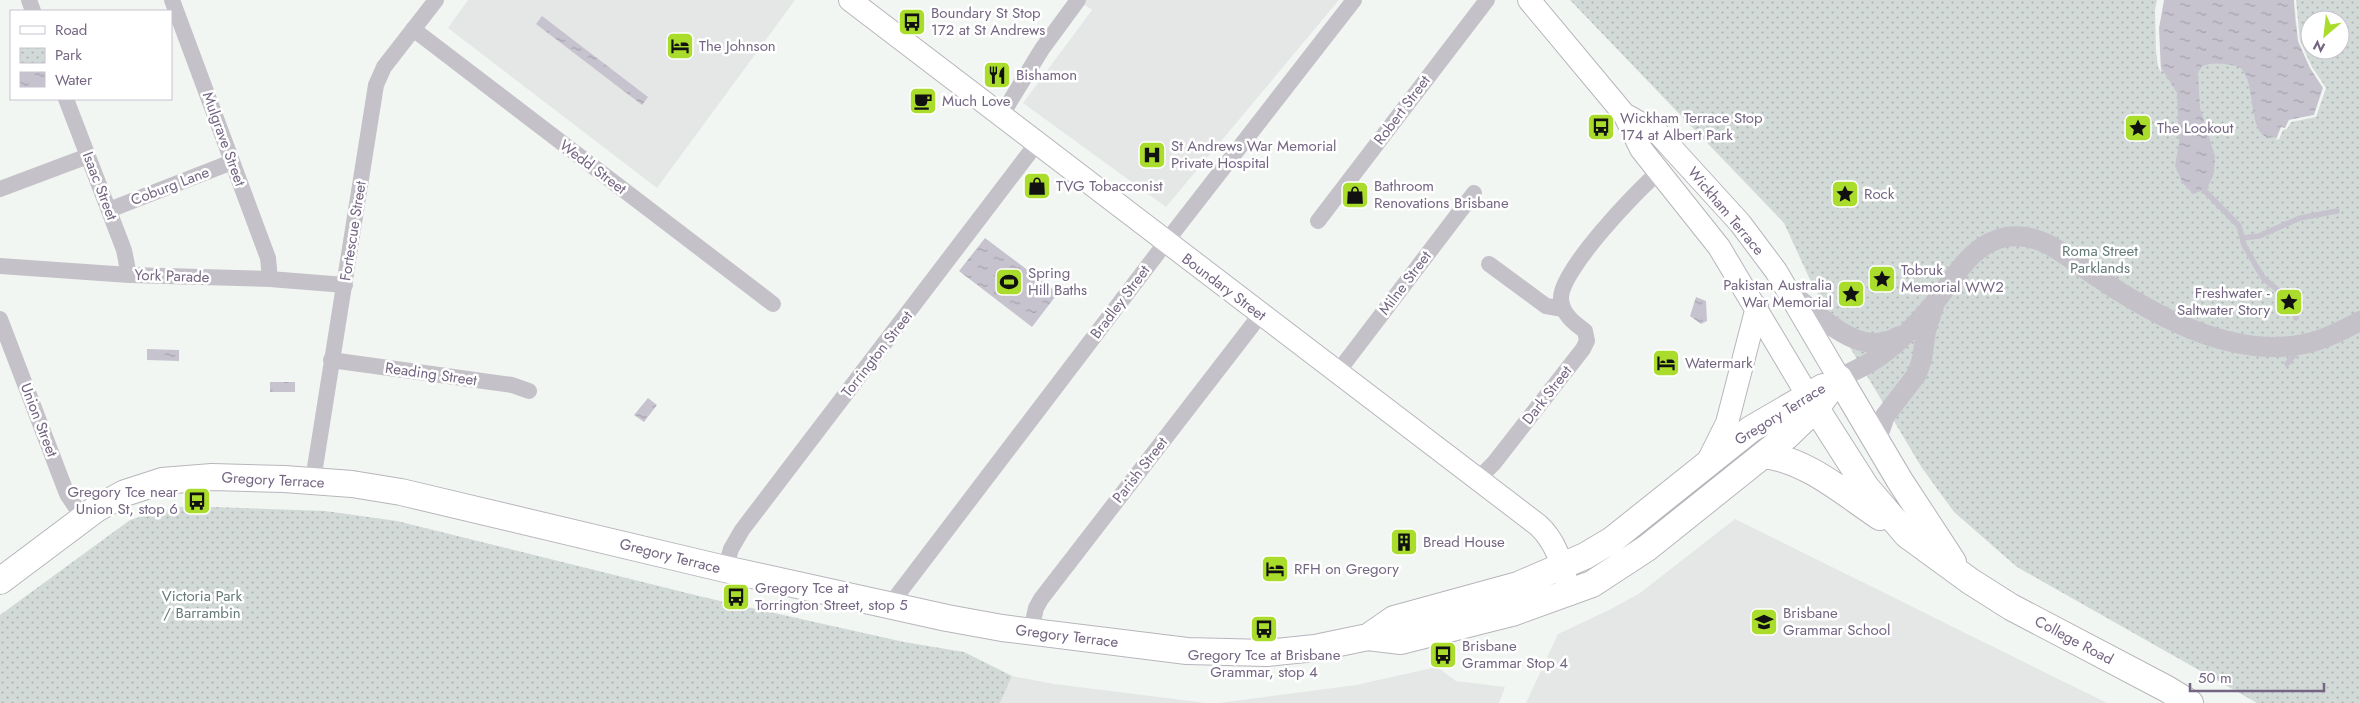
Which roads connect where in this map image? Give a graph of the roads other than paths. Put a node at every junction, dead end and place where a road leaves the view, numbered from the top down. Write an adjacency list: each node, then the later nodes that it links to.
1 (172, 0): 14 (street, Mulgrave Street)
2 (850, 0): 11 (main road, Boundary Street)
3 (1078, 0): 11 (street)
4 (1354, 0): 20 (street, Bradley Street)
5 (1487, 0): 19 (street, Robert Street)
6 (1529, 0): 10 (main road, Wickham Terrace)
7 (428, 3): 8 (street, Fortescue Street)
8 (413, 29): 25 (street, Fortescue Street); 28 (street, Wedd Street)
9 (66, 100): 13 (street, Isaac Street)
10 (1624, 114): 15 (main road, Wickham Terrace); 26 (main road, Wickham Terrace)
11 (1001, 116): 12 (main road, Boundary Street)
12 (1037, 143): 20 (main road, Boundary Street); 48 (street, Torrington Street)
13 (88, 156): 16 (street); 18 (street, Isaac Street)
14 (232, 162): 18 (street, Coburg Lane); 24 (street, Mulgrave Street)
15 (1659, 172): 29 (main road, Wickham Terrace); 30 (street)
16 (0, 189)
17 (1474, 193): 36 (street, Milne Street)
18 (109, 210): 23 (street, Isaac Street)
19 (1318, 221)
20 (1166, 242): 31 (main road, Boundary Street); 52 (street, Bradley Street)
21 (1489, 264): 30 (street)
22 (0, 266): 23 (street, York Parade)
23 (129, 275): 24 (street, York Parade)
24 (270, 279): 25 (street, York Parade)
25 (344, 285): 35 (street, Fortescue Street)
26 (1788, 291): 34 (street); 37 (main road, Wickham Terrace)
27 (1935, 302): 33 (street); 34 (street); 40 (street)
28 (773, 304)
29 (1757, 307): 39 (main road, Wickham Terrace); 42 (main road)
30 (1563, 309): 44 (street, Dark Street)
31 (1261, 314): 36 (main road, Boundary Street); 53 (street, Parish Street)
32 (0, 319): 45 (street, Union Street)
33 (2360, 321)
34 (1907, 331): 37 (street)
35 (331, 360): 38 (street, Reading Street); 43 (street, Fortescue Street)
36 (1337, 373): 44 (main road, Boundary Street)
37 (1839, 378): 39 (main road, Gregory Terrace); 40 (main road, College Road)
38 (529, 390)
39 (1812, 402): 41 (main road, Gregory Terrace); 42 (main road, Gregory Terrace); 46 (main road, College Road)
40 (1876, 442): 49 (main road, College Road)
41 (1764, 454): 46 (main road); 51 (main road, Gregory Terrace)
42 (1705, 466): 47 (main road, Gregory Terrace)
43 (313, 480): 45 (main road, Gregory Terrace); 48 (main road, Gregory Terrace)
44 (1477, 480): 47 (main road, Boundary Street)
45 (83, 518): 50 (main road, Gregory Terrace)
46 (1907, 535): 49 (main road, College Road)
47 (1562, 567): 51 (main road, Boundary Street); 54 (main road, Gregory Terrace)
48 (725, 569): 52 (main road, Gregory Terrace)
49 (1961, 573): 55 (main road, College Road)
50 (0, 581)
51 (1570, 594): 54 (main road, Gregory Terrace)
52 (889, 606): 53 (main road, Gregory Terrace)
53 (1031, 631): 54 (main road, Gregory Terrace)
54 (1368, 637)
55 (2190, 703)

